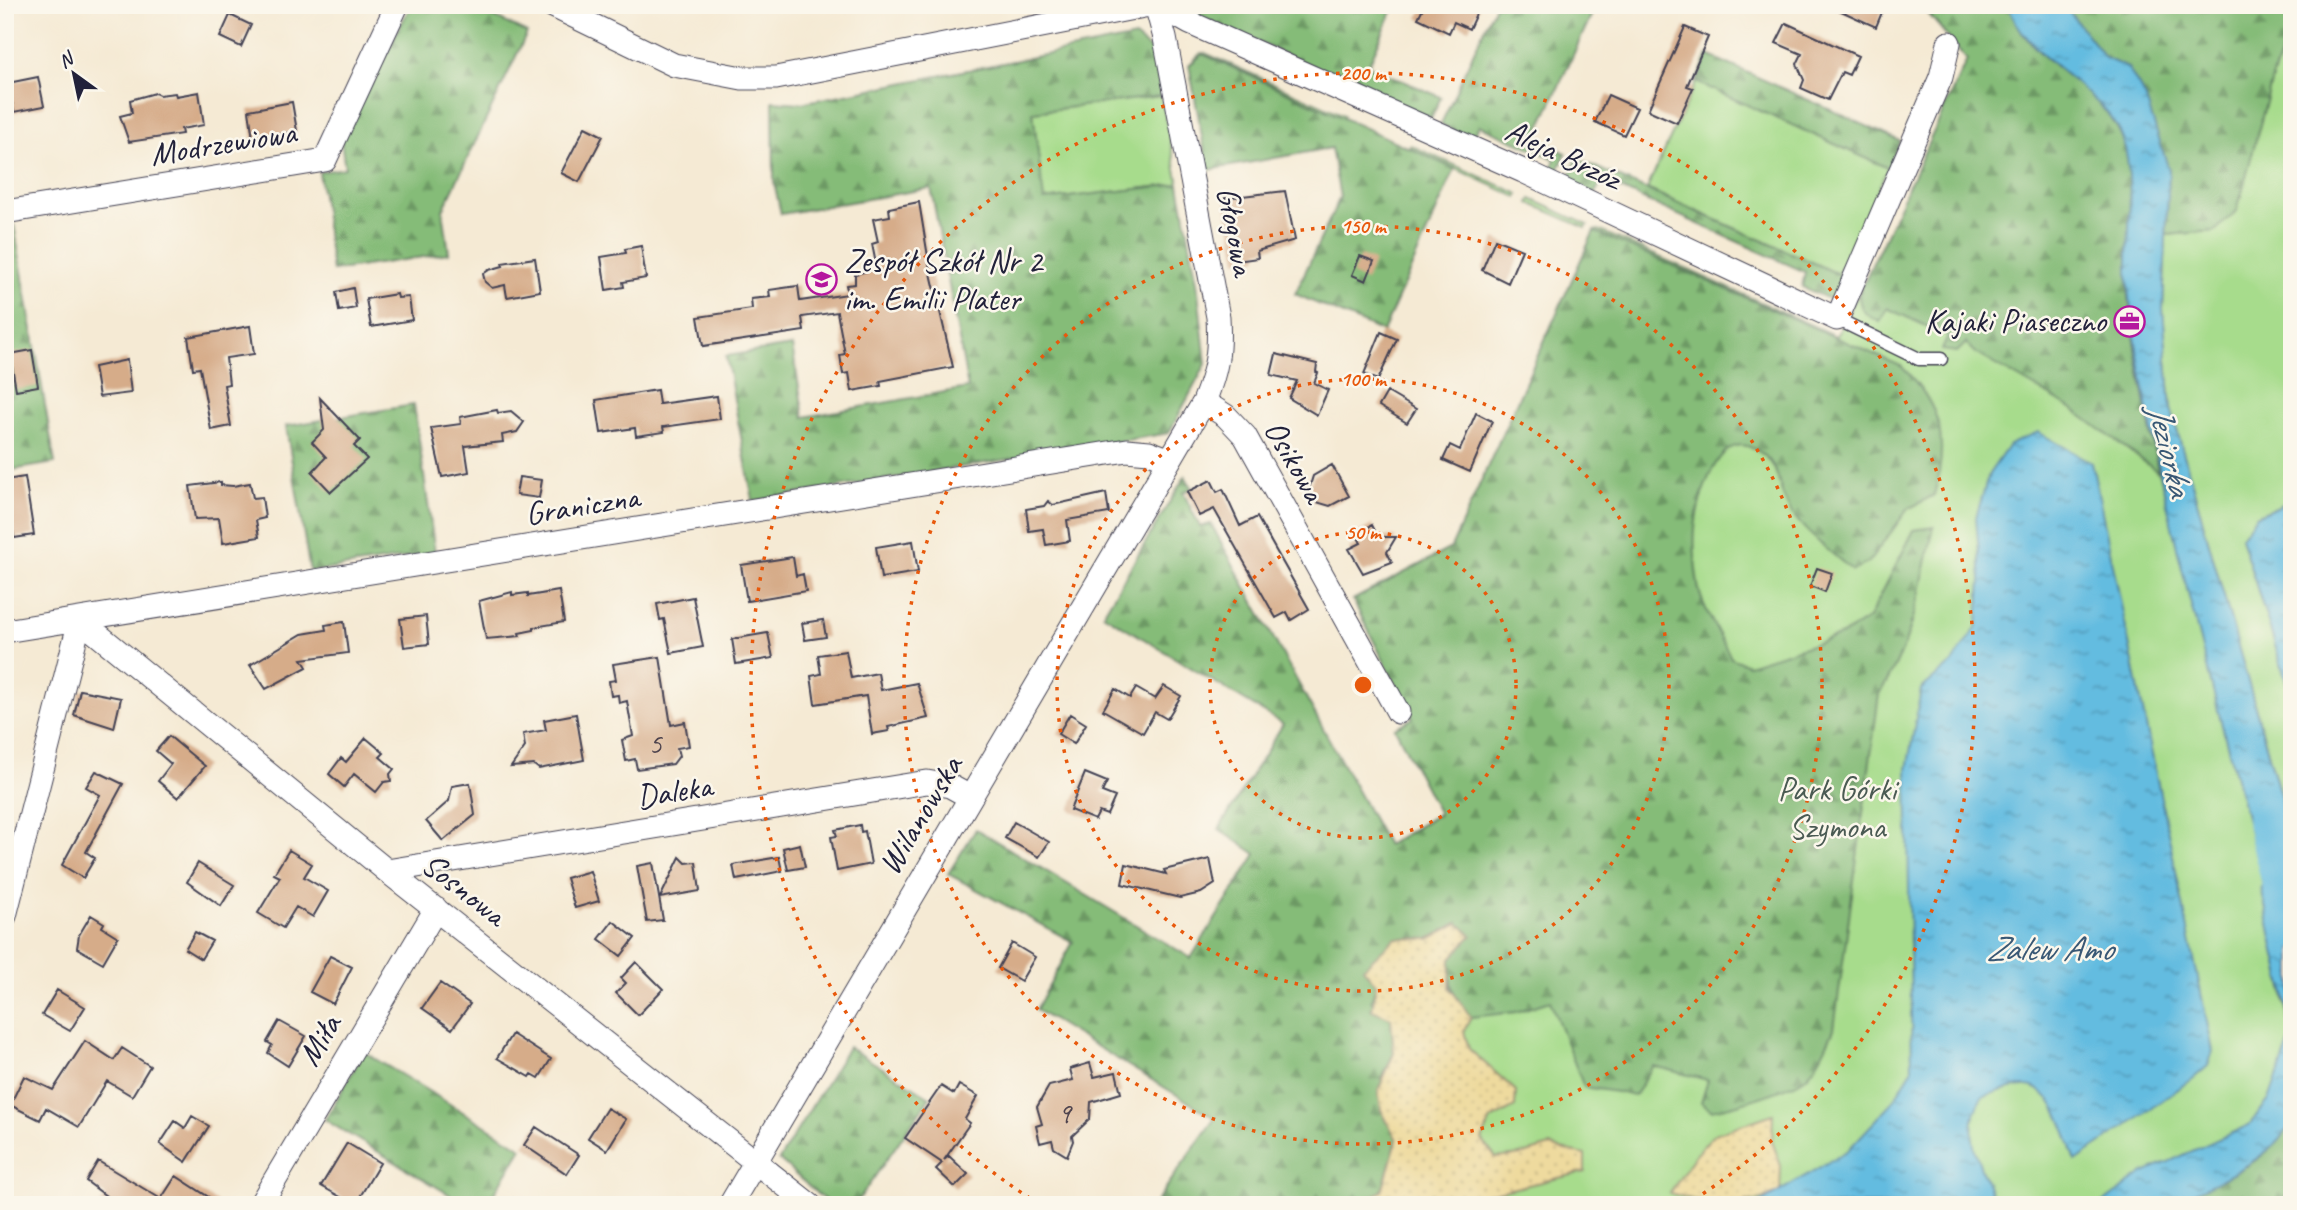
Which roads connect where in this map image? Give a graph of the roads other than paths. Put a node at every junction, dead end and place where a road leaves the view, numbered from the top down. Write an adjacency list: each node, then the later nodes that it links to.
1 (397, 5): 6 (street, Modrzewiowa)
2 (551, 5): 3 (street)
3 (1149, 5)
4 (1157, 5): 7 (street, Aleja Brzóz); 9 (street, Głogowa)
5 (1949, 43): 7 (street)
6 (5, 212)
7 (1837, 319): 8 (lane, Aleja Brzóz)
8 (1941, 359)
9 (1204, 402): 10 (street, Głogowa); 13 (street, Osikowa)
10 (1168, 460): 11 (street, Graniczna); 14 (street, Wilanowska)
11 (80, 620): 12 (street, Graniczna); 15 (street, Sosnowa); 17 (street)
12 (5, 631)
13 (1398, 712)
14 (970, 797): 15 (street, Daleka); 18 (street, Wilanowska)
15 (387, 871): 16 (street, Sosnowa)
16 (436, 909): 18 (street, Sosnowa); 19 (street, Miła)
17 (5, 916)
18 (755, 1162): 20 (street, Wilanowska); 21 (street, Sosnowa)
19 (260, 1205)
20 (730, 1205)
21 (810, 1205)

